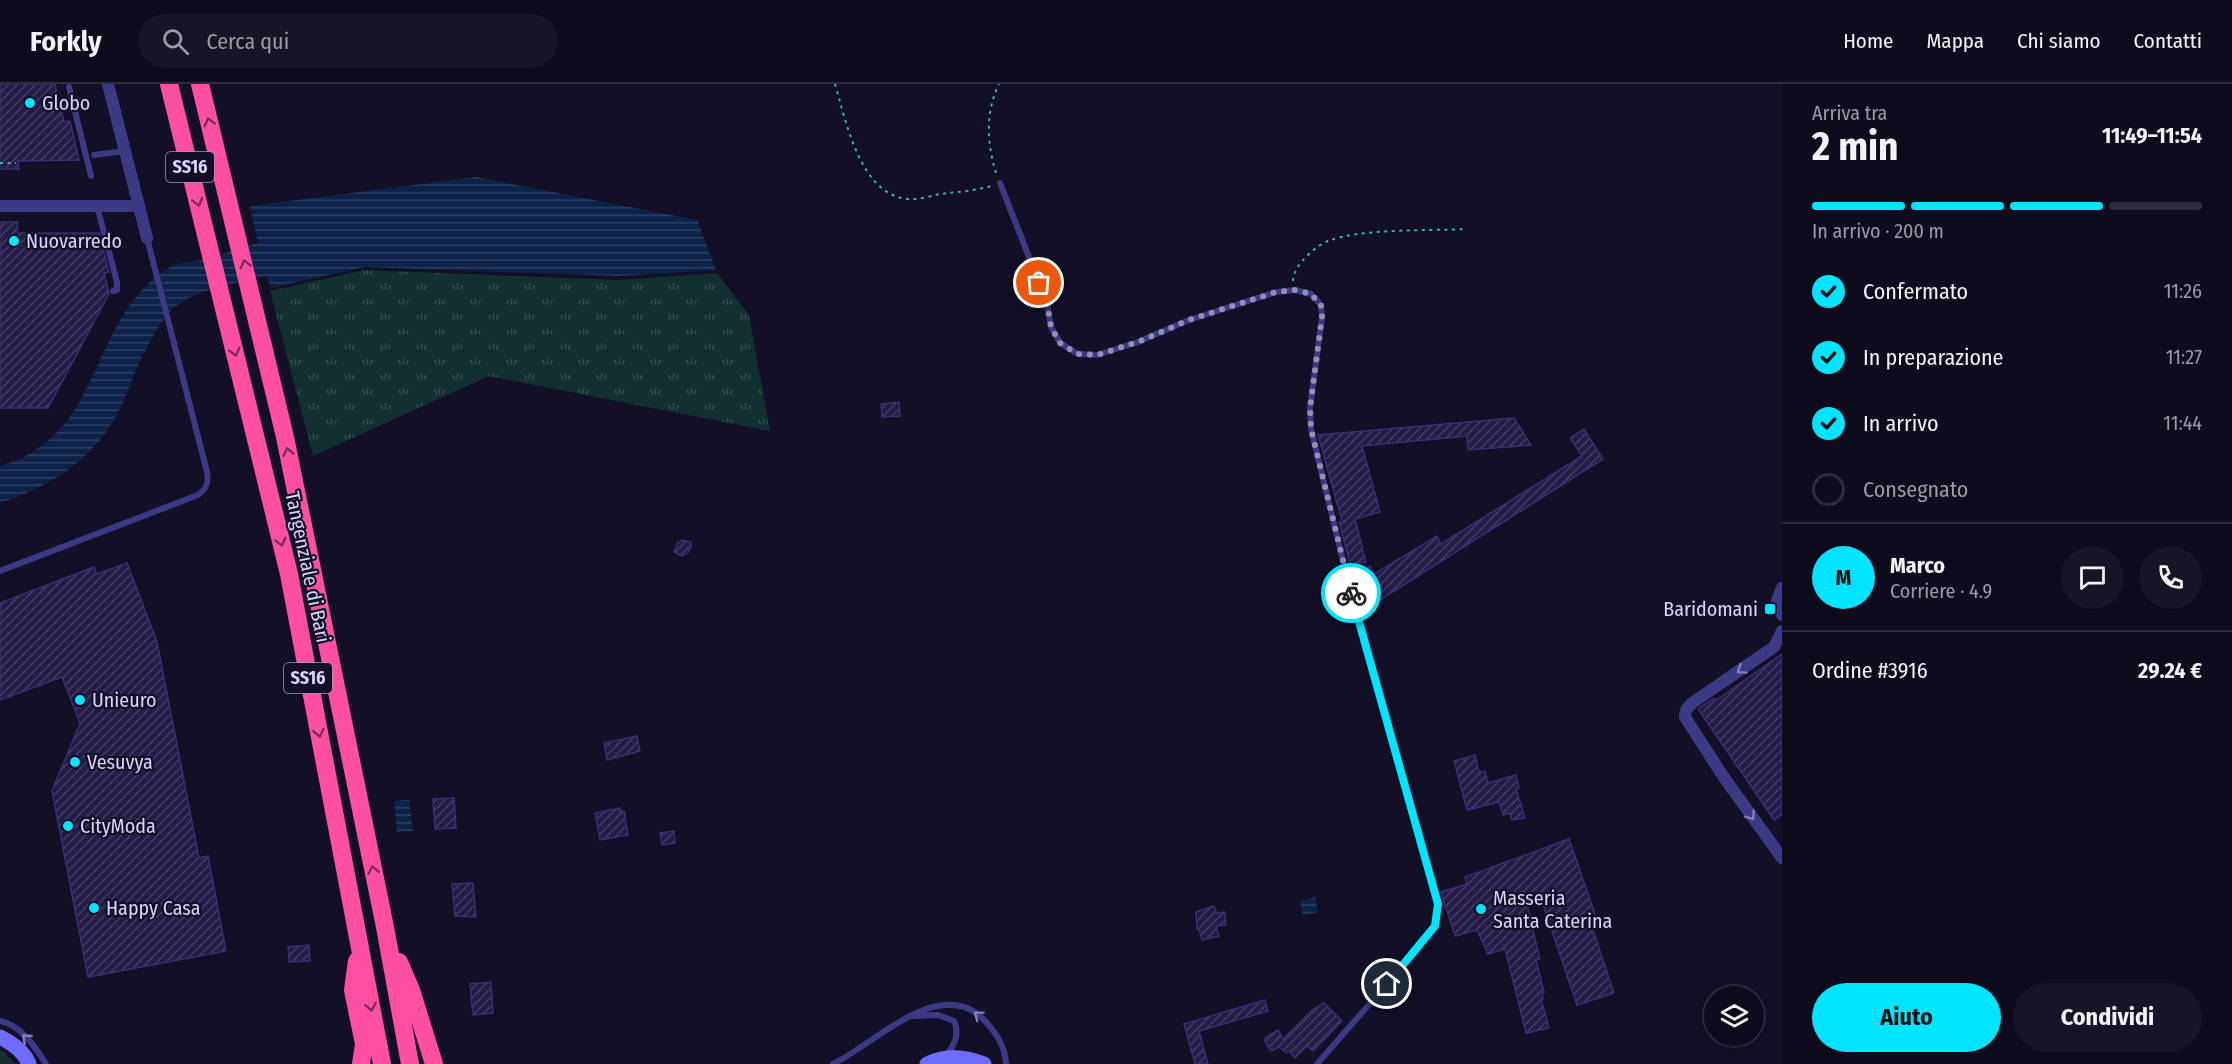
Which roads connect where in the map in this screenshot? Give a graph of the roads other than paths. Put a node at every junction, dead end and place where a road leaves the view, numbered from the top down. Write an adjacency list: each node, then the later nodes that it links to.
1 (108, 84): 5 (street)
2 (169, 84): 20 (highway, Tangenziale di Bari / SS16, one-way to 20)
3 (200, 84): 19 (highway, Tangenziale di Bari / SS16, one-way to 3)
4 (69, 87): 7 (lane)
5 (125, 151): 6 (lane); 11 (street)
6 (94, 155)
7 (91, 176)
8 (1000, 183): 35 (lane)
9 (0, 206): 10 (street)
10 (97, 206): 11 (street); 13 (lane)
11 (139, 206): 12 (street)
12 (147, 238): 14 (lane)
13 (113, 291)
14 (0, 571)
15 (1782, 588): 16 (street)
16 (1782, 615)
17 (1782, 631): 18 (street, one-way to 18)
18 (1782, 858)
19 (385, 927): 29 (highway, Tangenziale di Bari / SS16); 30 (highway)
20 (359, 945): 27 (highway); 28 (highway, Tangenziale di Bari / SS16, one-way to 28)
21 (910, 1017): 24 (lane); 31 (lane); 34 (lane, one-way to 21)
22 (0, 1021): 26 (lane, one-way to 22)
23 (0, 1037): 25 (street)
24 (942, 1059): 32 (street); 33 (street)
25 (29, 1064)
26 (46, 1064)
27 (361, 1064)
28 (382, 1064)
29 (410, 1064)
30 (434, 1064)
31 (833, 1064)
32 (927, 1064)
33 (984, 1064)
34 (1006, 1064)
35 (1317, 1064)

